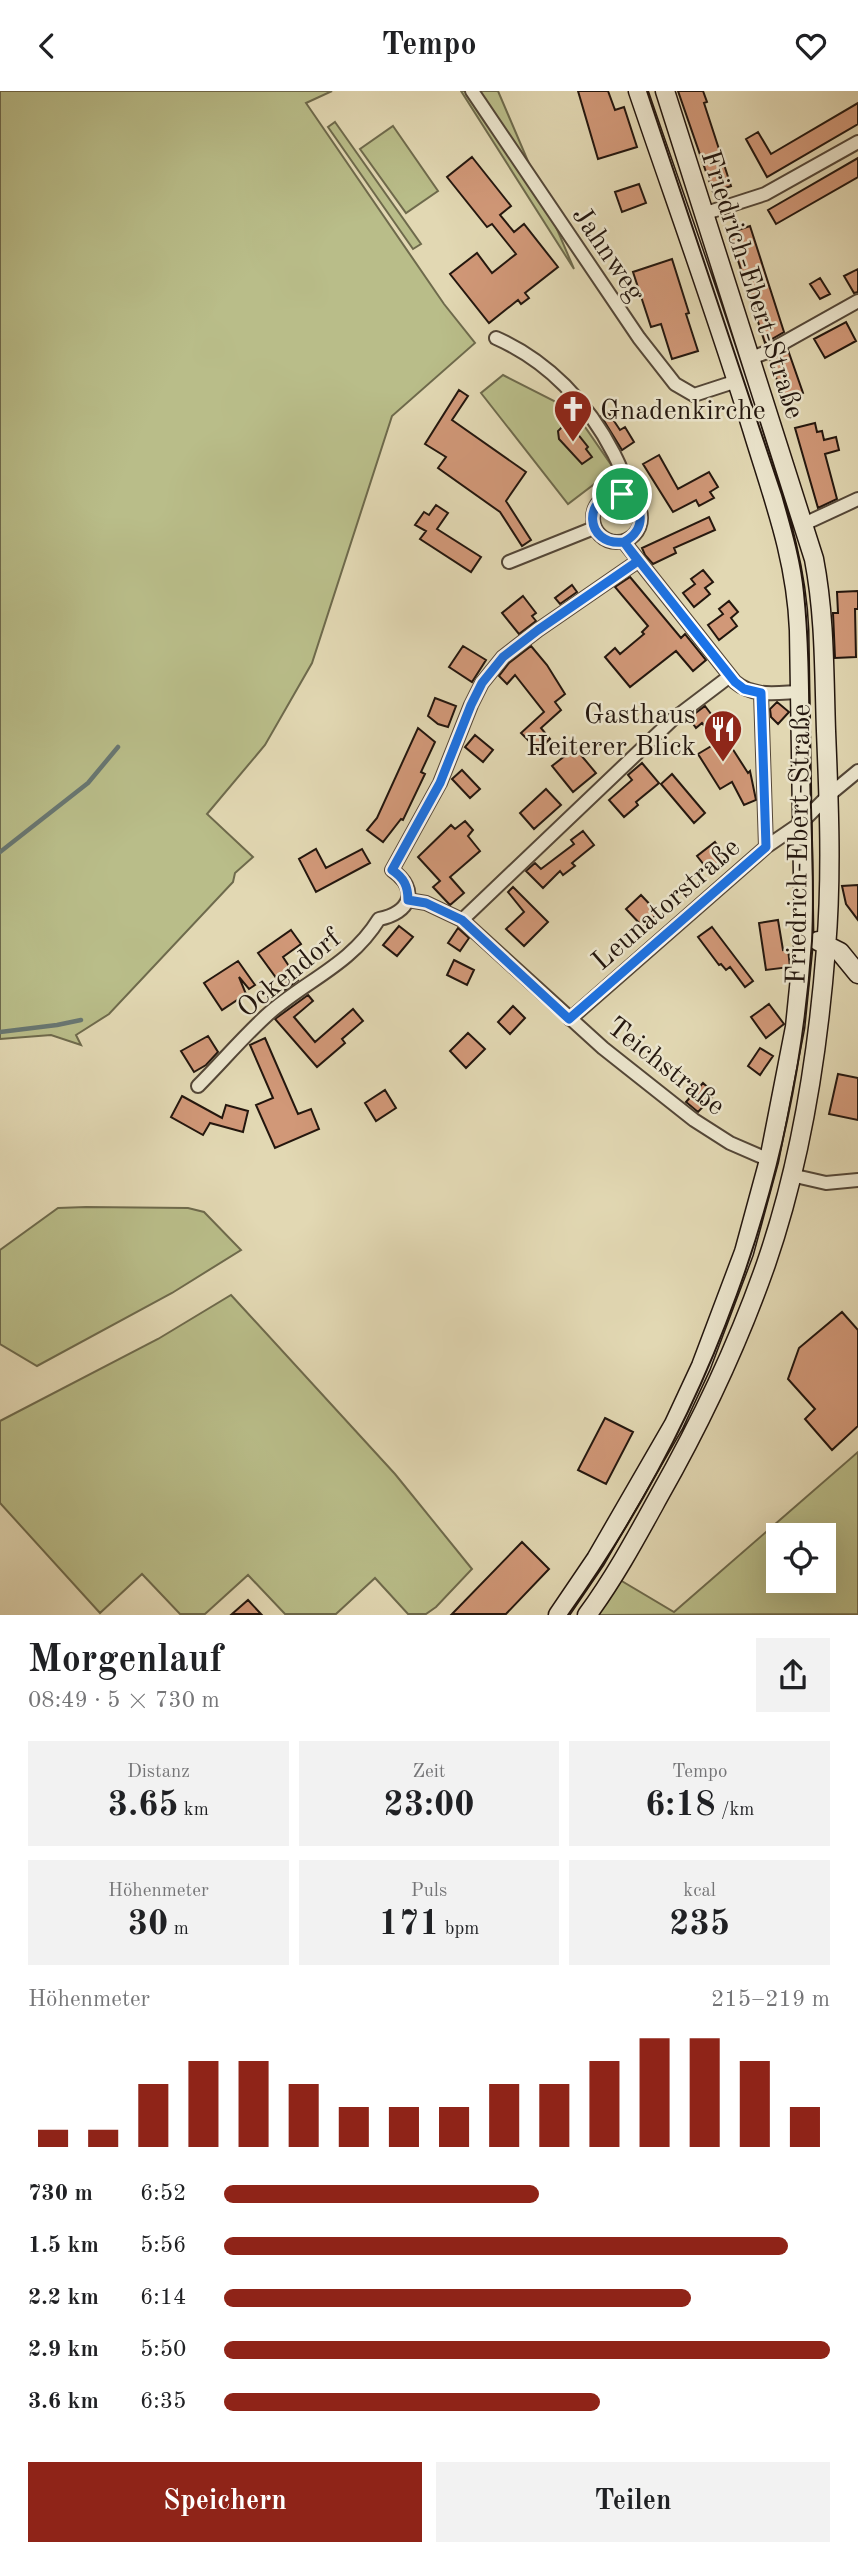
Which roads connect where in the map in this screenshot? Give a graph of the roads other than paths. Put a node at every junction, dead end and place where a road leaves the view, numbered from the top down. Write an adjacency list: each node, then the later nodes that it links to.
1 (471, 91): 9 (street, Jahnweg)
2 (638, 91): 9 (main road, Friedrich-Ebert-Straße)
3 (665, 91): 5 (main road, Friedrich-Ebert-Straße)
4 (858, 142): 5 (street)
5 (703, 214): 8 (main road, Friedrich-Ebert-Straße)
6 (858, 300): 8 (street)
7 (496, 338): 10 (street)
8 (751, 358): 12 (main road, Friedrich-Ebert-Straße)
9 (737, 381): 18 (main road, Friedrich-Ebert-Straße)
10 (622, 494): 13 (street); 14 (street)
11 (858, 499): 12 (street)
12 (804, 524): 21 (main road, Friedrich-Ebert-Straße)
13 (594, 528): 14 (street); 16 (street)
14 (624, 542): 15 (street)
15 (638, 561): 17 (street); 24 (street)
16 (509, 562)
17 (730, 676): 19 (street); 25 (street)
18 (798, 692): 19 (street); 22 (main road, Friedrich-Ebert-Straße)
19 (761, 693): 23 (street, Friedrich-Ebert-Straße)
20 (858, 771): 21 (street, Leunatorstraße)
21 (829, 795): 22 (street, Leunatorstraße); 27 (main road, Friedrich-Ebert-Straße)
22 (801, 823): 23 (street, Leunatorstraße); 26 (main road, Friedrich-Ebert-Straße)
23 (766, 847): 29 (street, Leunatorstraße)
24 (408, 900): 25 (street, Teichstraße); 30 (street, Ockendorf)
25 (462, 920): 29 (street, Teichstraße)
26 (804, 938): 27 (main road); 31 (main road, Friedrich-Ebert-Straße)
27 (827, 945): 28 (main road); 32 (main road, Friedrich-Ebert-Straße)
28 (858, 974)
29 (569, 1019): 31 (street, Teichstraße)
30 (198, 1086)
31 (769, 1160): 34 (main road, Friedrich-Ebert-Straße)
32 (791, 1175): 33 (street); 35 (main road, Friedrich-Ebert-Straße)
33 (858, 1180)
34 (558, 1615)
35 (587, 1615)

